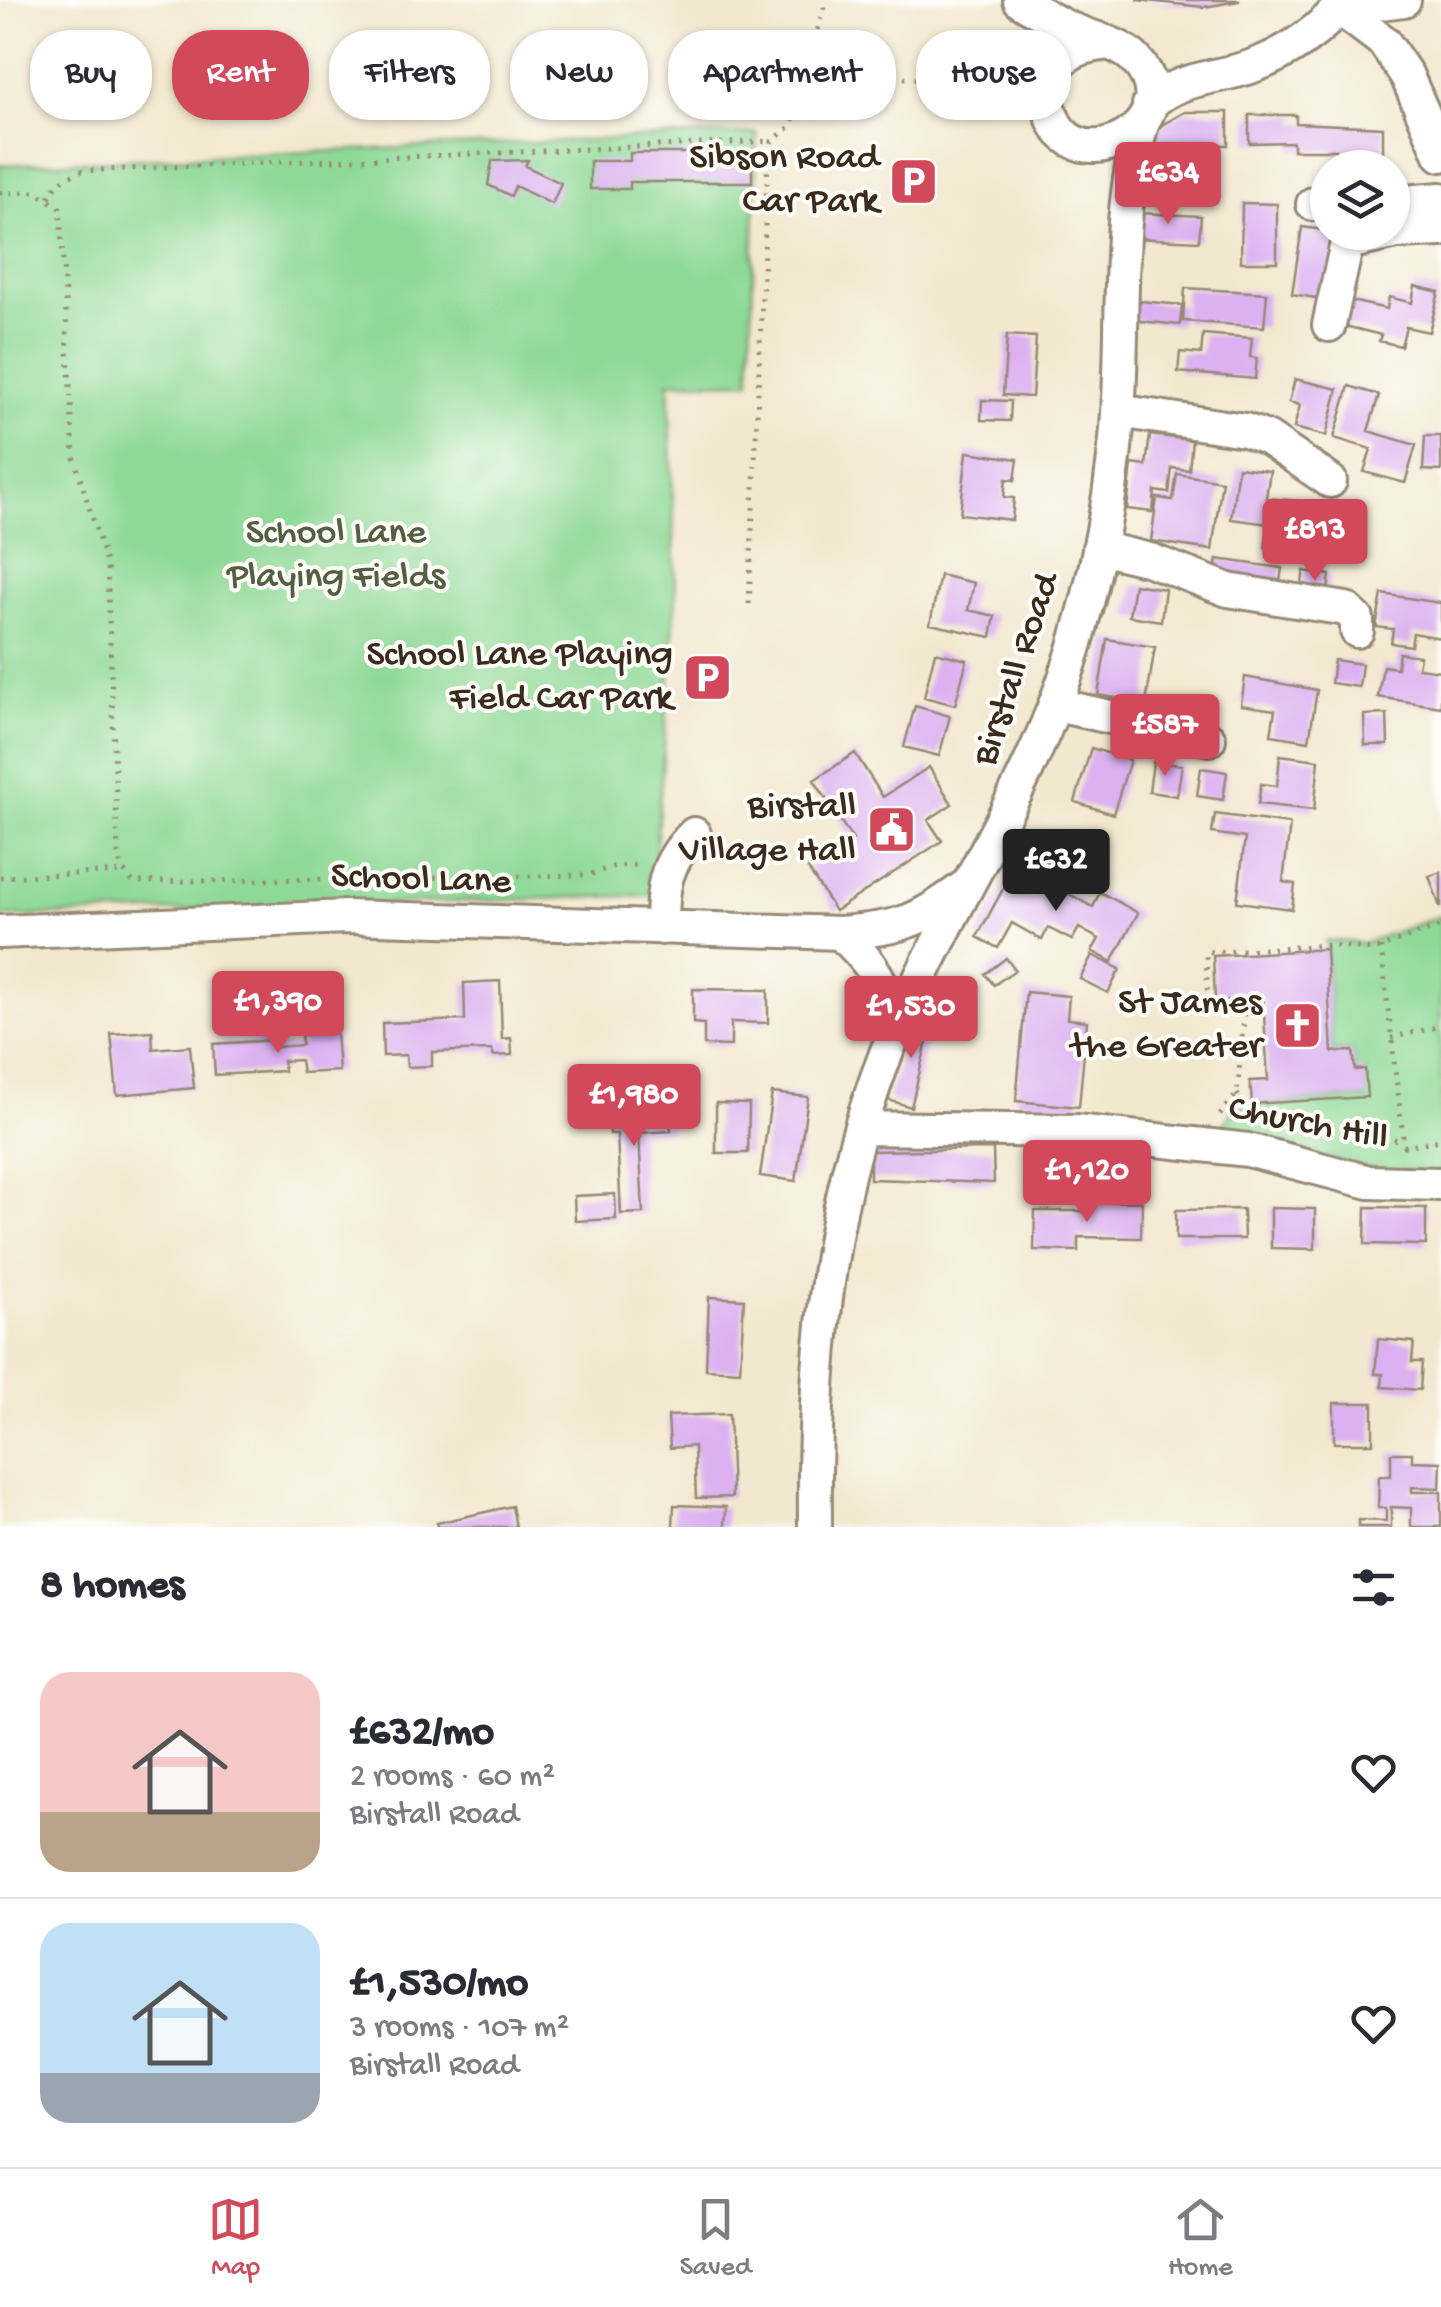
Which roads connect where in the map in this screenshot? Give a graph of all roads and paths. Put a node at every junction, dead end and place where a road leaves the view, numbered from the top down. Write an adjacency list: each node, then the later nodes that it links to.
1 (826, 0): 5 (path)
2 (1018, 0): 6 (street); 7 (street)
3 (1404, 0): 4 (street)
4 (1342, 4): 10 (street); 16 (street)
5 (819, 30)
6 (1032, 30)
7 (1103, 44): 8 (street); 9 (street)
8 (1071, 51)
9 (1136, 59): 10 (street); 11 (street)
10 (1212, 74): 11 (street)
11 (1146, 113): 15 (street); 21 (street, Birstall Road)
12 (793, 120): 14 (path)
13 (1053, 120): 15 (street)
14 (772, 142): 18 (path); 27 (path)
15 (1085, 145): 21 (street, Birstall Road)
16 (1441, 155)
17 (0, 193): 18 (path)
18 (49, 197): 32 (path)
19 (1441, 198): 20 (street)
20 (1410, 201)
21 (1125, 221): 24 (street, Birstall Road)
22 (1441, 230): 23 (street)
23 (1329, 325)
24 (1118, 411): 25 (street); 26 (street, Birstall Road)
25 (1330, 481)
26 (1099, 548): 28 (street); 29 (street, Birstall Road)
27 (749, 604)
28 (1356, 632)
29 (1056, 705): 30 (street); 35 (street, Birstall Road)
30 (1210, 739)
31 (694, 834): 32 (street)
32 (668, 866): 37 (street)
33 (123, 872): 34 (path)
34 (0, 878)
35 (973, 880): 39 (street, School Lane); 41 (street, Birstall Road)
36 (1441, 926): 40 (path)
37 (662, 928): 38 (street, School Lane); 39 (street, School Lane)
38 (0, 932)
39 (840, 933): 41 (street)
40 (1381, 947): 43 (path); 44 (path)
41 (897, 1026): 45 (street, Birstall Road)
42 (1441, 1026): 43 (path)
43 (1392, 1038): 46 (path)
44 (1237, 1094): 46 (path); 48 (path)
45 (861, 1128): 48 (street, Church Hill); 50 (street, Birstall Road)
46 (1404, 1140): 47 (path)
47 (1441, 1140)
48 (1197, 1144): 49 (street, Church Hill)
49 (1441, 1184)
50 (814, 1527)

